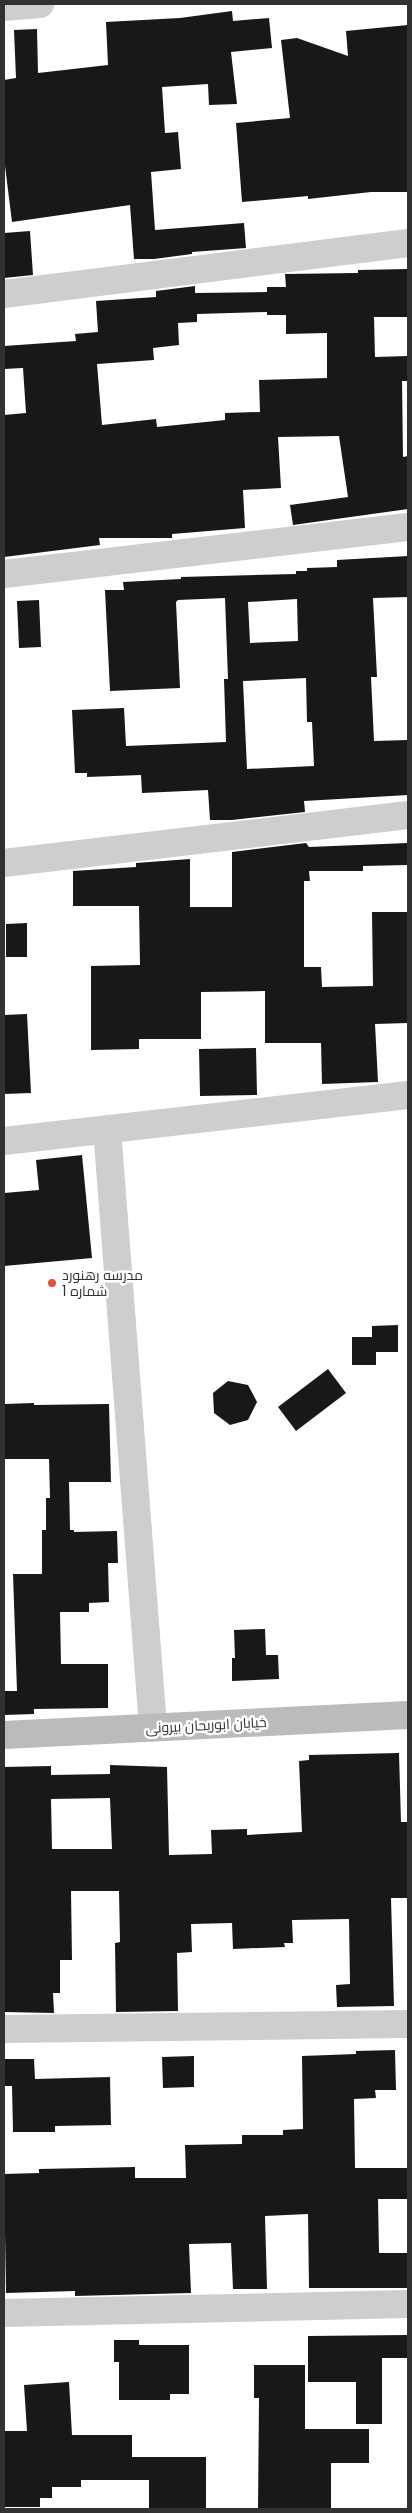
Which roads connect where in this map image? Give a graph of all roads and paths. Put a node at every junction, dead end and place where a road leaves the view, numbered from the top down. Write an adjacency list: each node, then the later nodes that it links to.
1 (40, 4): 2 (street)
2 (4, 7)
3 (408, 243): 4 (street)
4 (4, 294)
5 (408, 527): 6 (street)
6 (4, 574)
7 (408, 815): 8 (street)
8 (4, 863)
9 (408, 1095): 10 (street)
10 (107, 1129): 11 (street); 13 (street)
11 (4, 1141)
12 (408, 1715): 13 (street, خیابان ابوریحان بیرونی)
13 (153, 1727): 14 (street, خیابان ابوریحان بیرونی)
14 (4, 1735)
15 (408, 2024): 16 (street)
16 (4, 2029)
17 (408, 2304): 18 (street)
18 (4, 2313)

